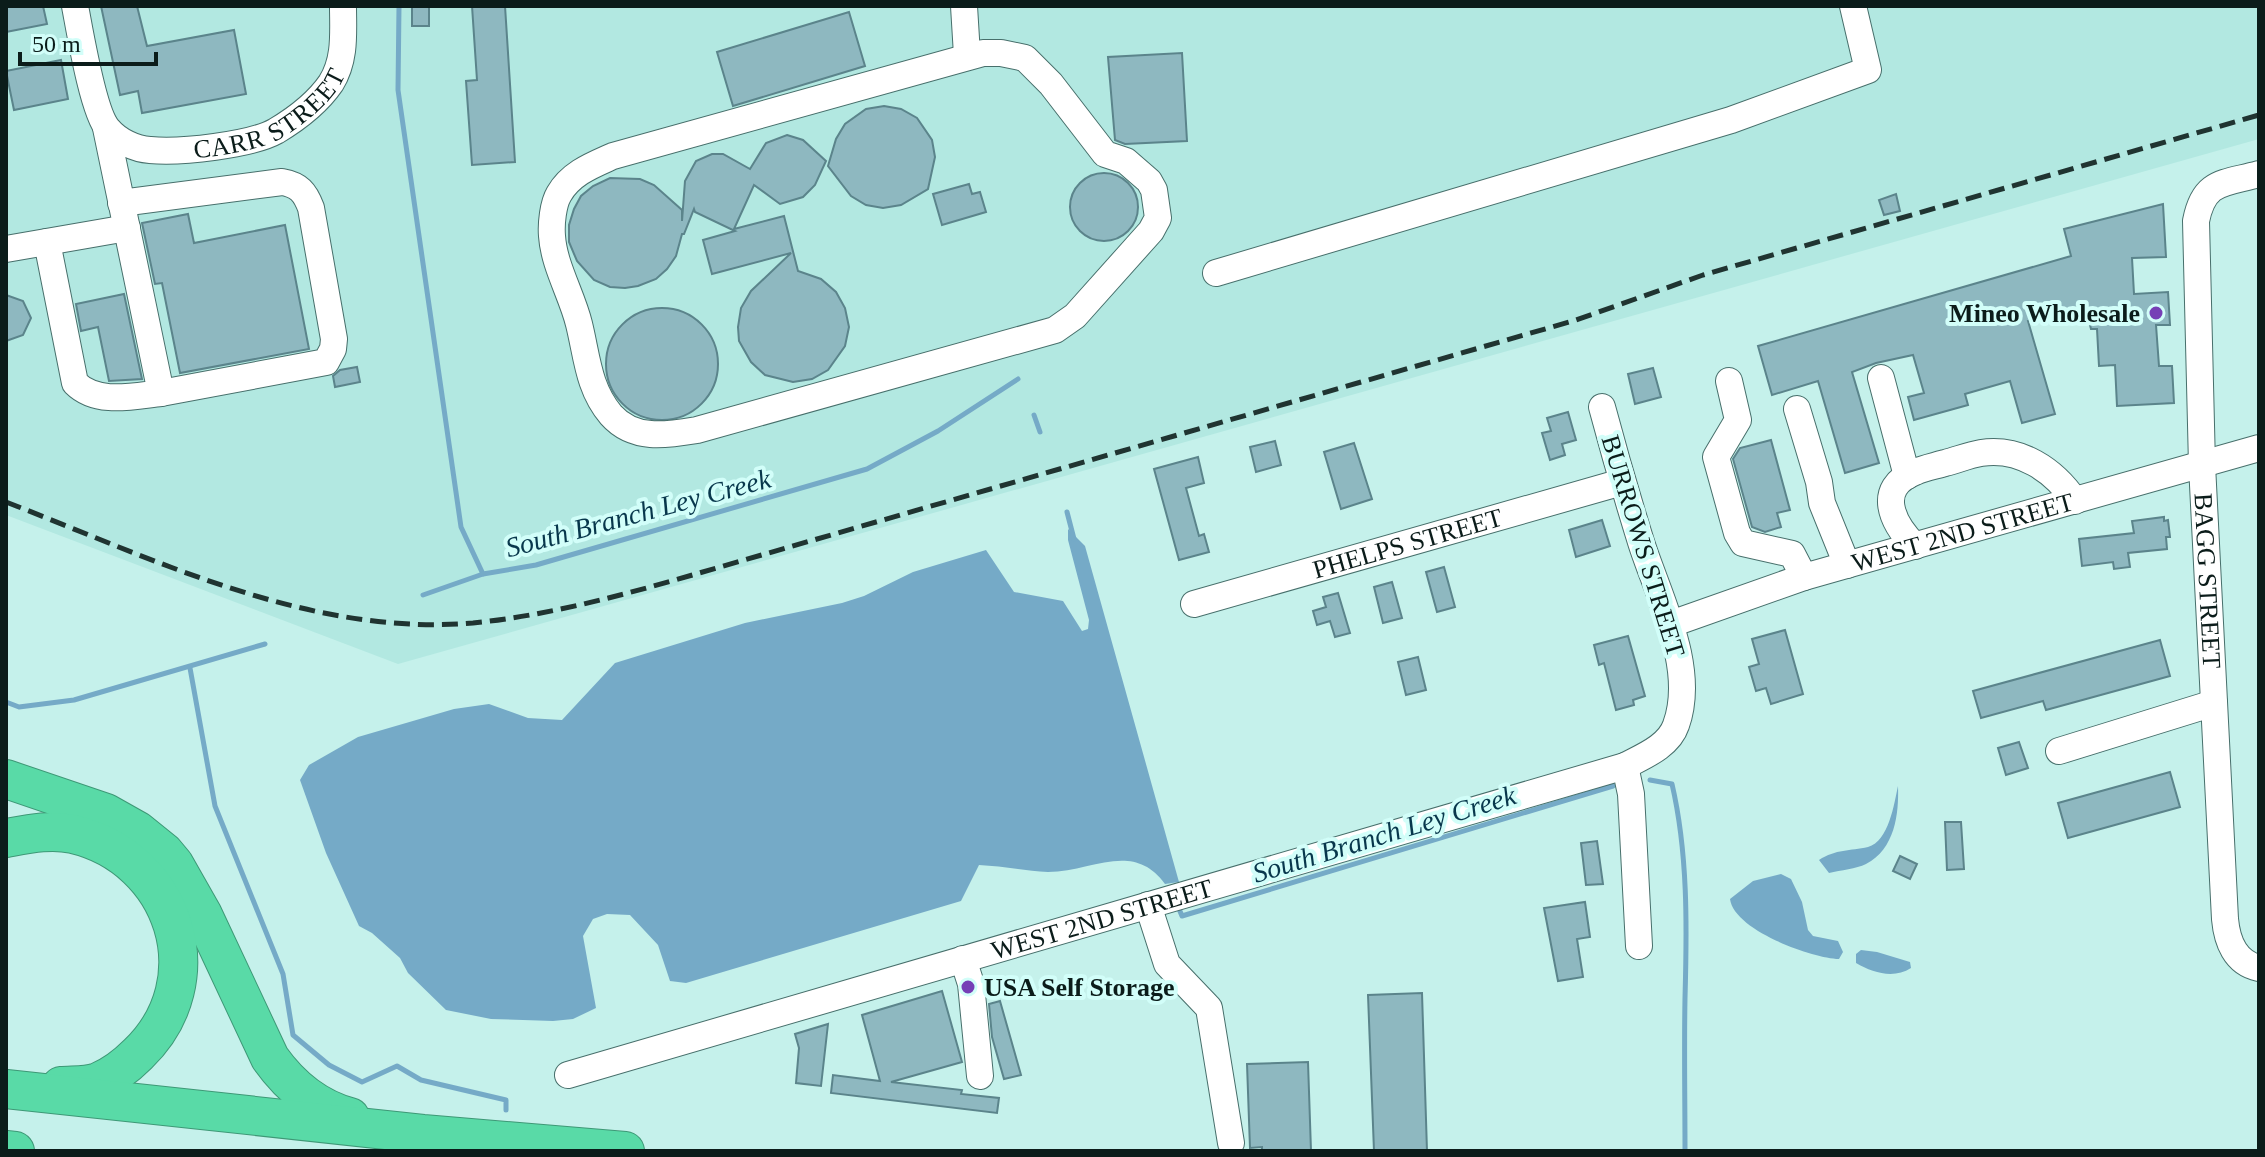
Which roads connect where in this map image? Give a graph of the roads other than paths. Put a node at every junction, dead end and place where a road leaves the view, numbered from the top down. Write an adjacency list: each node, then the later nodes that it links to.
1 (75, 6): 6 (street)
2 (343, 6): 6 (street, CARR STREET)
3 (964, 6): 5 (street)
4 (1853, 6): 11 (street)
5 (967, 55): 5 (street)
6 (106, 128): 8 (street)
7 (2259, 174): 18 (street, BAGG STREET)
8 (124, 215): 9 (street); 14 (street); 14 (street)
9 (47, 242): 10 (street); 14 (street)
10 (6, 249)
11 (1216, 273)
12 (1881, 378): 19 (street)
13 (1729, 381): 24 (street)
14 (161, 393)
15 (1602, 407): 20 (street, BURROWS STREET)
16 (1797, 409): 23 (street)
17 (2259, 448): 18 (street, WEST 2ND STREET)
18 (2202, 465): 21 (street, WEST 2ND STREET); 27 (street, BAGG STREET)
19 (1907, 476): 21 (street); 22 (street)
20 (1622, 482): 25 (street, PHELPS STREET); 26 (street, BURROWS STREET)
21 (2075, 501): 22 (street, WEST 2ND STREET)
22 (1915, 546): 23 (street, WEST 2ND STREET)
23 (1847, 565): 24 (street, WEST 2ND STREET)
24 (1804, 577): 26 (street, WEST 2ND STREET)
25 (1194, 604)
26 (1671, 624): 28 (street, BURROWS STREET)
27 (2214, 703): 29 (street); 36 (street, BAGG STREET)
28 (1673, 731): 30 (street, WEST 2ND STREET)
29 (2059, 751)
30 (1625, 766): 33 (street, WEST 2ND STREET); 34 (street)
31 (6, 779): 40 (highway)
32 (6, 838): 39 (highway)
33 (1148, 905): 35 (street, WEST 2ND STREET); 41 (street)
34 (1639, 946)
35 (963, 959): 37 (street, WEST 2ND STREET); 38 (street)
36 (2248, 962)
37 (568, 1075)
38 (980, 1076)
39 (14, 1090): 40 (highway)
40 (423, 1134): 44 (highway)
41 (1231, 1143)
42 (6, 1150): 43 (highway)
43 (15, 1151)
44 (625, 1151)

